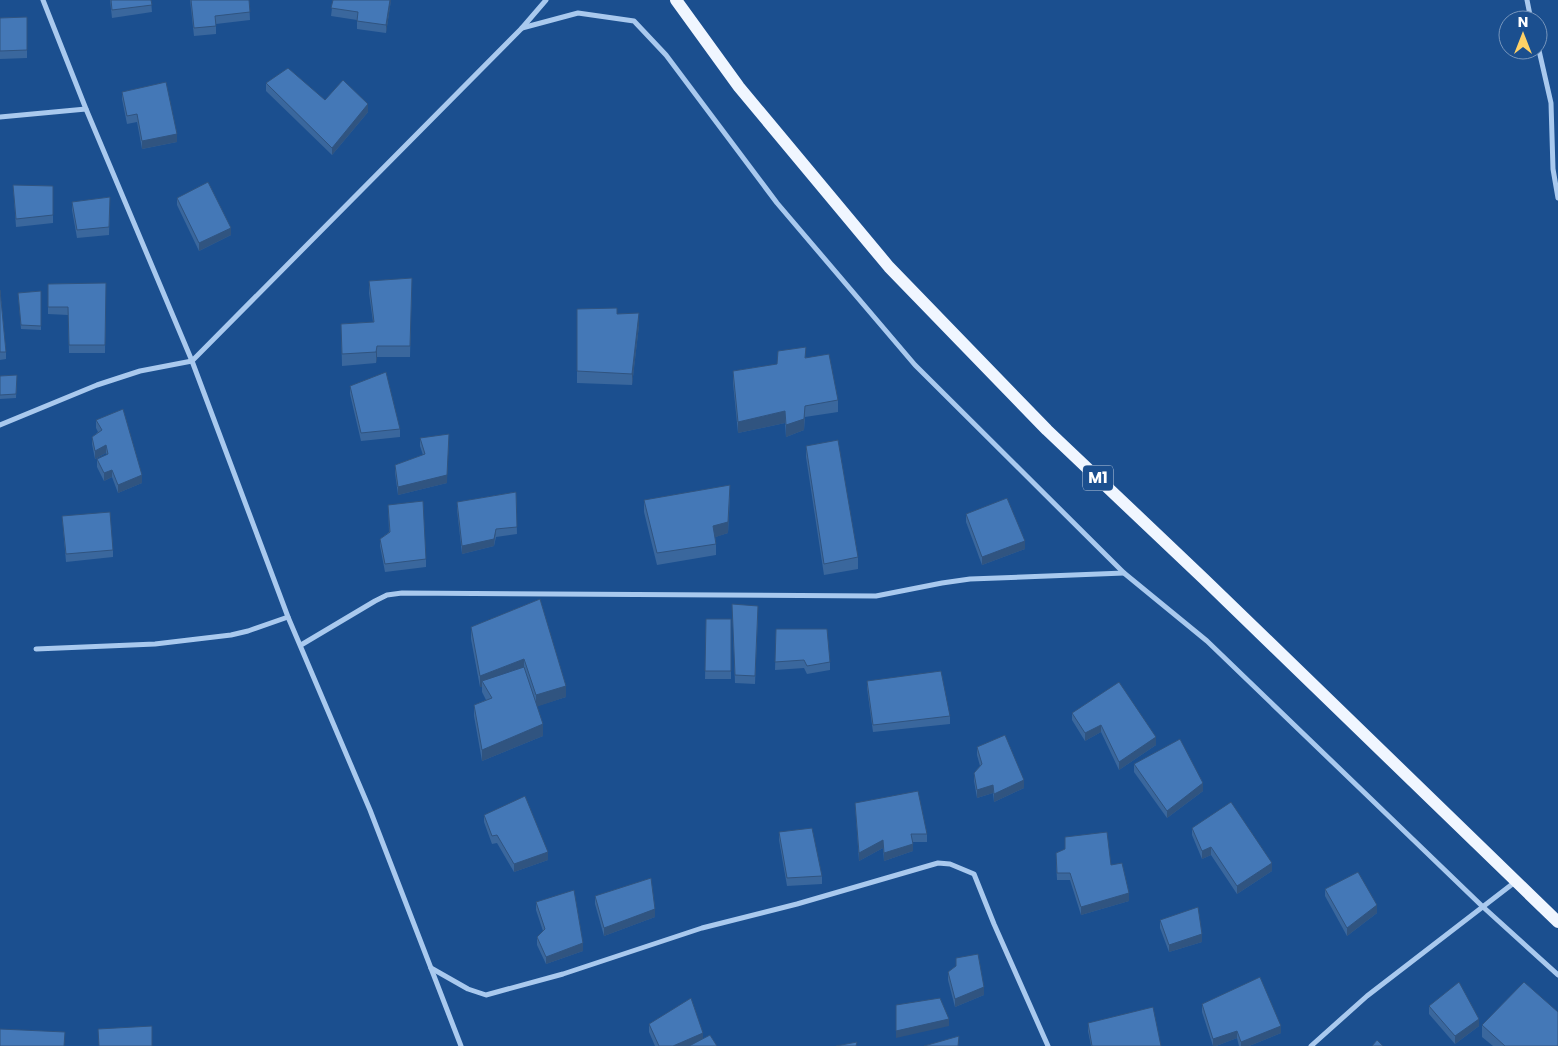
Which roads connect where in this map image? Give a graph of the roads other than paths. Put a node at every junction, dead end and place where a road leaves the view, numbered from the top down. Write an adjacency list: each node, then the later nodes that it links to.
1 (43, 0): 6 (street)
2 (546, 0): 4 (street)
3 (676, 0): 15 (main road, M1)
4 (522, 28): 9 (street); 11 (street)
5 (1542, 60): 8 (street)
6 (86, 109): 7 (street); 9 (street)
7 (0, 116)
8 (1558, 198)
9 (192, 361): 10 (street); 12 (street)
10 (0, 425)
11 (1124, 573): 13 (street); 16 (street)
12 (288, 617): 13 (street); 14 (street)
13 (301, 645): 18 (street)
14 (36, 649)
15 (1516, 882): 16 (street); 17 (main road, M1)
16 (1482, 906): 19 (street); 22 (street)
17 (1558, 922)
18 (431, 968): 20 (street); 21 (street)
19 (1558, 975)
20 (461, 1046)
21 (1048, 1046)
22 (1311, 1046)

